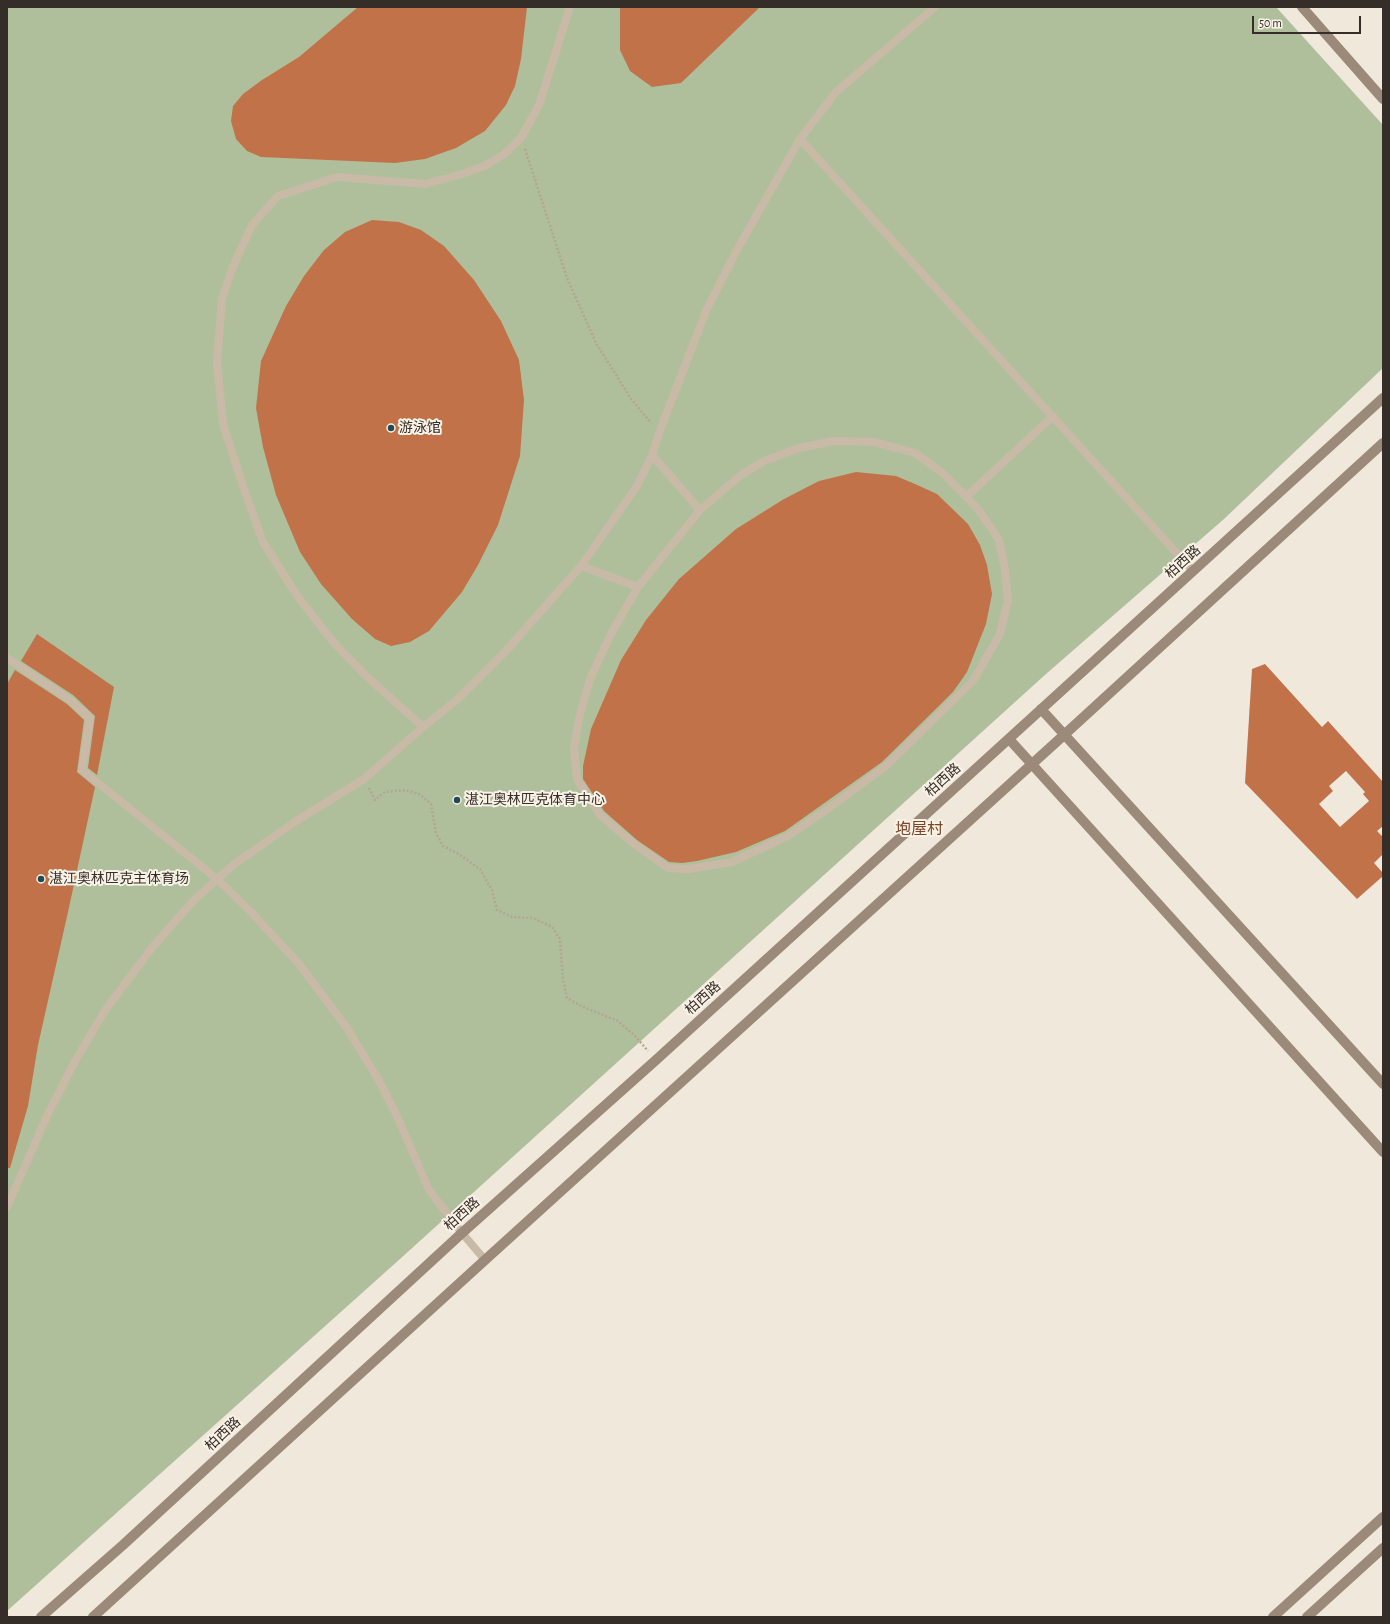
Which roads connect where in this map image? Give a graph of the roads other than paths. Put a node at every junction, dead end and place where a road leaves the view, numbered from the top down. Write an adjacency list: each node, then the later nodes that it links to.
1 (570, 7): 17 (lane)
2 (935, 7): 5 (lane)
3 (1302, 7): 4 (main road)
4 (1383, 99)
5 (800, 139): 7 (lane); 9 (lane)
6 (1383, 398): 13 (main road, 柏西路)
7 (1053, 416): 10 (lane); 13 (lane)
8 (1383, 443): 18 (main road)
9 (652, 455): 11 (lane); 12 (lane)
10 (966, 497): 11 (lane); 14 (lane)
11 (700, 510): 14 (lane)
12 (581, 566): 14 (lane); 17 (lane)
13 (1193, 571): 16 (main road, 柏西路)
14 (638, 587)
15 (7, 658): 21 (lane)
16 (1041, 709): 18 (main road); 19 (main road, 柏西路)
17 (423, 726): 21 (lane)
18 (1064, 735): 20 (main road); 22 (main road)
19 (1009, 739): 20 (main road); 25 (main road, 柏西路)
20 (1032, 764): 23 (main road); 26 (main road)
21 (217, 879): 24 (lane); 25 (lane)
22 (1383, 1084)
23 (1383, 1152)
24 (7, 1207)
25 (462, 1234): 26 (lane); 29 (main road, 柏西路)
26 (485, 1260): 30 (main road)
27 (1383, 1517): 31 (main road)
28 (1383, 1548): 32 (main road)
29 (41, 1617)
30 (93, 1617)
31 (1273, 1617)
32 (1307, 1617)

